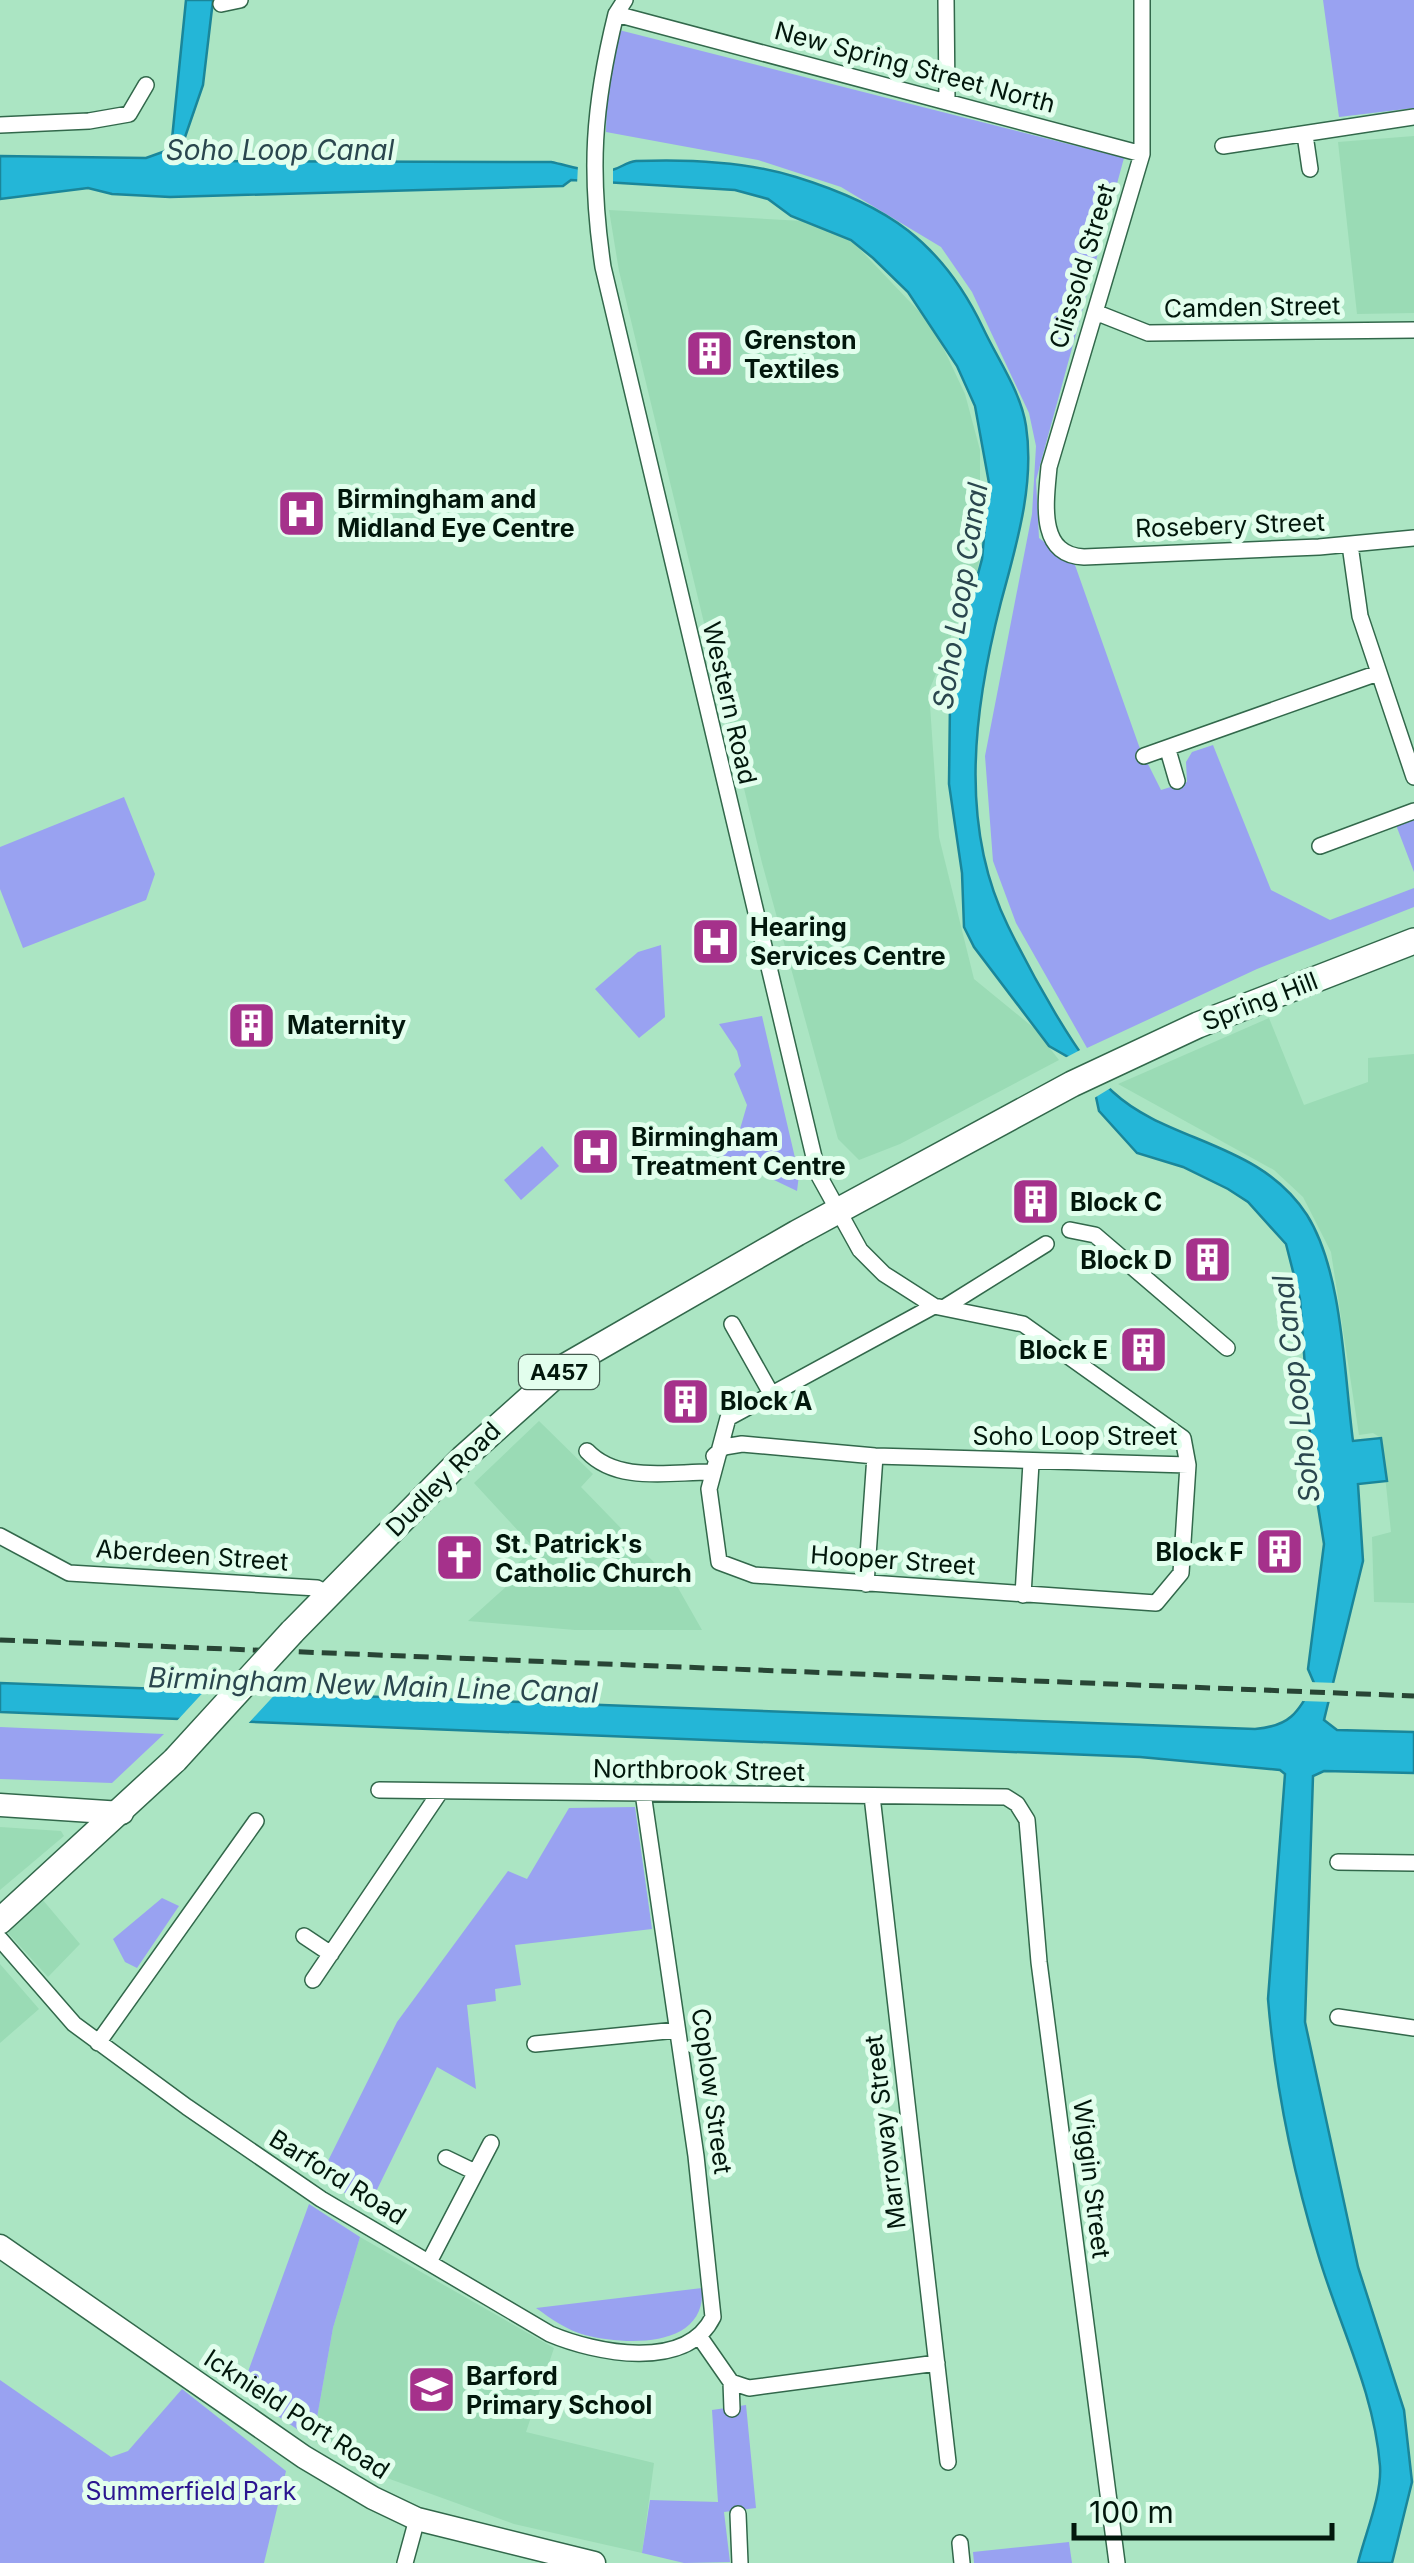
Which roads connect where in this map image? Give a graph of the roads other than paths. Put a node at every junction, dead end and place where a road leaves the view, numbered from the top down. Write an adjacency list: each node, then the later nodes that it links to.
1 (240, 0): 4 (street)
2 (946, 0): 7 (street)
3 (1142, 0): 14 (street, Clissold Street)
4 (221, 4)
5 (620, 7): 7 (street, New Spring Street North); 30 (street, Western Road)
6 (146, 85): 8 (street)
7 (947, 100): 14 (street, New Spring Street North)
8 (129, 114): 10 (street); 11 (street)
9 (1414, 117): 12 (street)
10 (0, 125)
11 (142, 127)
12 (1305, 135): 13 (street); 15 (street)
13 (1223, 146)
14 (1142, 154): 16 (street, Clissold Street)
15 (1310, 169)
16 (1095, 312): 17 (street, Camden Street); 19 (street, Clissold Street)
17 (1414, 330)
18 (1414, 538): 20 (street, Rosebery Street)
19 (1053, 543): 20 (street, Rosebery Street)
20 (1350, 545): 21 (street)
21 (1378, 672): 22 (street); 24 (street)
22 (1168, 750): 23 (street); 25 (street)
23 (1144, 756)
24 (1414, 777)
25 (1177, 781)
26 (1414, 811): 27 (street)
27 (1320, 846)
28 (1414, 941): 29 (main road, Spring Hill / A457)
29 (1072, 1084): 30 (main road, Dudley Road / A457)
30 (835, 1212): 33 (street, Western Road); 44 (main road, Dudley Road / A457)
31 (1070, 1230): 35 (street)
32 (1046, 1244): 33 (street)
33 (939, 1307): 36 (street); 41 (street, Soho Loop Street)
34 (732, 1324): 36 (street)
35 (1227, 1348)
36 (773, 1397): 40 (street)
37 (587, 1451): 40 (street)
38 (875, 1456): 39 (street, Soho Loop Street); 40 (street, Soho Loop Street); 43 (street)
39 (1031, 1463): 41 (street, Soho Loop Street); 45 (street)
40 (712, 1464): 43 (street, Hooper Street)
41 (1188, 1465): 45 (street, Hooper Street)
42 (0, 1536): 44 (street, Aberdeen Street)
43 (866, 1584): 45 (street, Hooper Street)
44 (329, 1594): 52 (main road, Dudley Road / A457, bridge)
45 (1022, 1595)
46 (379, 1790): 47 (street, Northbrook Street)
47 (440, 1792): 48 (street, Northbrook Street); 59 (street)
48 (643, 1793): 49 (street, Northbrook Street); 63 (street, Coplow Street)
49 (872, 1796): 50 (street, Northbrook Street); 72 (street, Marroway Street)
50 (1017, 1804): 83 (street, Wiggin Street)
51 (0, 1805): 52 (main road)
52 (122, 1813): 56 (main road, Dudley Road / A457)
53 (256, 1821): 64 (street)
54 (1338, 1862): 55 (street)
55 (1414, 1862)
56 (0, 1921)
57 (304, 1936): 59 (street)
58 (0, 1939): 64 (street, Barford Road)
59 (330, 1954): 60 (street)
60 (313, 1980)
61 (1338, 2017): 62 (street)
62 (1414, 2028)
63 (677, 2030): 65 (street); 71 (street, Coplow Street)
64 (98, 2043): 70 (street, Barford Road)
65 (535, 2044)
66 (491, 2143): 68 (street)
67 (446, 2158): 68 (street)
68 (475, 2172): 70 (street)
69 (0, 2246): 77 (main road, Icknield Port Road)
70 (429, 2262): 71 (street, Barford Road)
71 (699, 2336): 73 (street)
72 (937, 2363): 73 (street); 75 (street, Marroway Street)
73 (731, 2382): 74 (street)
74 (732, 2409)
75 (948, 2462)
76 (738, 2514): 81 (street)
77 (416, 2519): 79 (street); 80 (main road, Icknield Port Road)
78 (960, 2543): 82 (street)
79 (405, 2563)
80 (594, 2563)
81 (740, 2563)
82 (962, 2563)
83 (1117, 2563)

